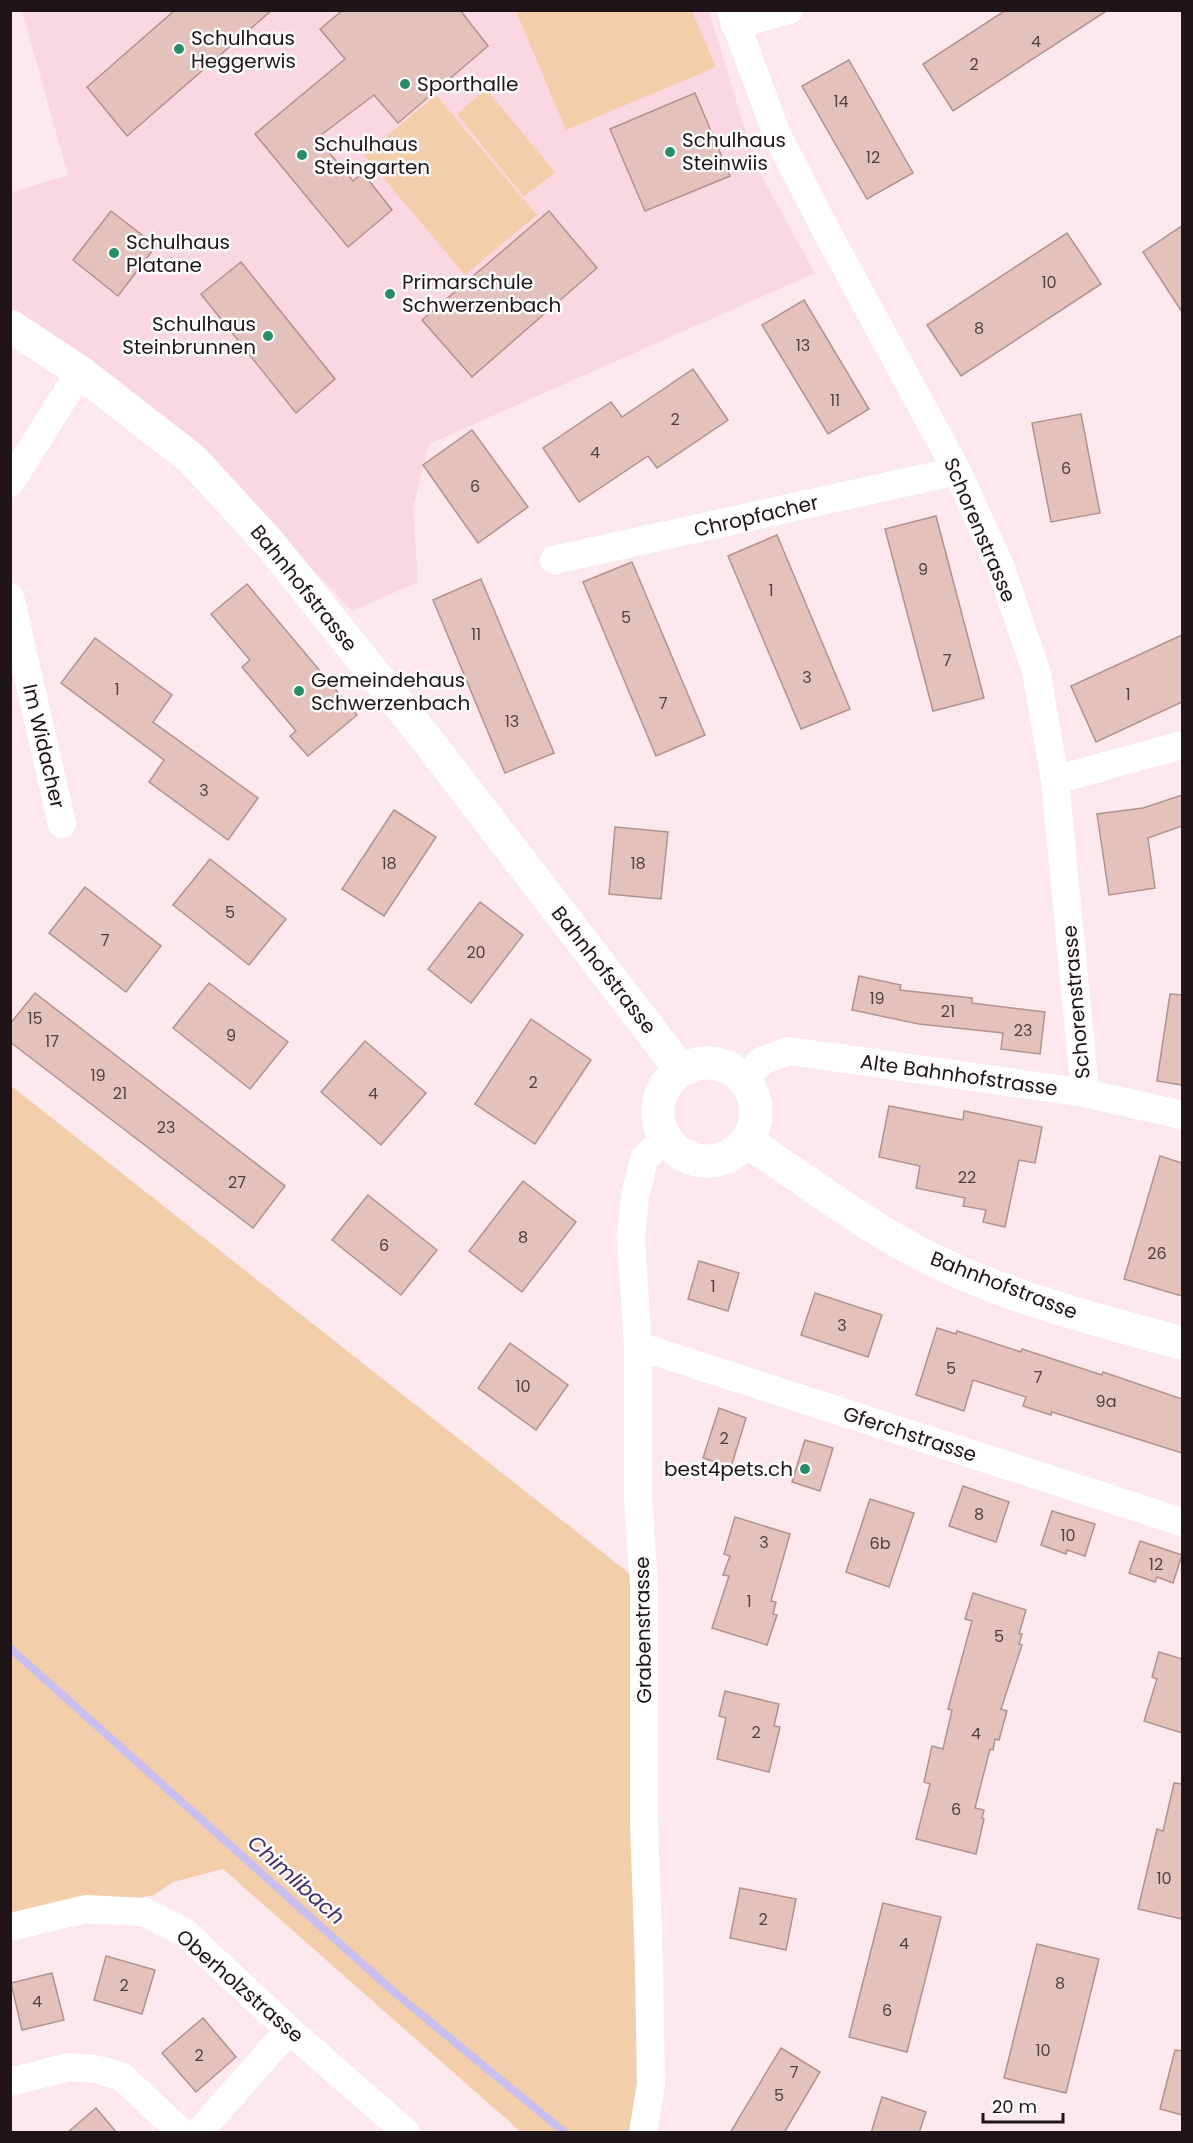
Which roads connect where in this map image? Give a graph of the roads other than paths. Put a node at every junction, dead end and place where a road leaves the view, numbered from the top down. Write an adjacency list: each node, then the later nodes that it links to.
1 (789, 10): 2 (street)
2 (733, 18): 5 (street, Schorenstrasse)
3 (10, 326): 4 (main road, Bahnhofstrasse)
4 (80, 372): 6 (street); 12 (main road, Bahnhofstrasse)
5 (957, 471): 7 (street, Chropfacher); 10 (street, Schorenstrasse)
6 (10, 483)
7 (554, 560)
8 (10, 597): 11 (street, Im Widacher)
9 (1182, 745): 10 (street)
10 (1055, 780): 14 (street, Schorenstrasse)
11 (62, 824)
12 (681, 1070): 13 (main road); 16 (main road)
13 (743, 1078): 14 (street, Alte Bahnhofstrasse); 17 (main road)
14 (1085, 1093): 15 (street, Alte Bahnhofstrasse)
15 (1182, 1115)
16 (665, 1138): 17 (main road); 19 (street, Grabenstrasse)
17 (747, 1141): 18 (main road, Bahnhofstrasse)
18 (1182, 1343)
19 (638, 1346): 20 (street, Gferchstrasse); 27 (street, Grabenstrasse)
20 (1182, 1522)
21 (10, 1927): 22 (street, Oberholzstrasse)
22 (289, 2030): 25 (street); 26 (street, Oberholzstrasse)
23 (10, 2082): 24 (street)
24 (182, 2133)
25 (199, 2133)
26 (406, 2133)
27 (643, 2133)

